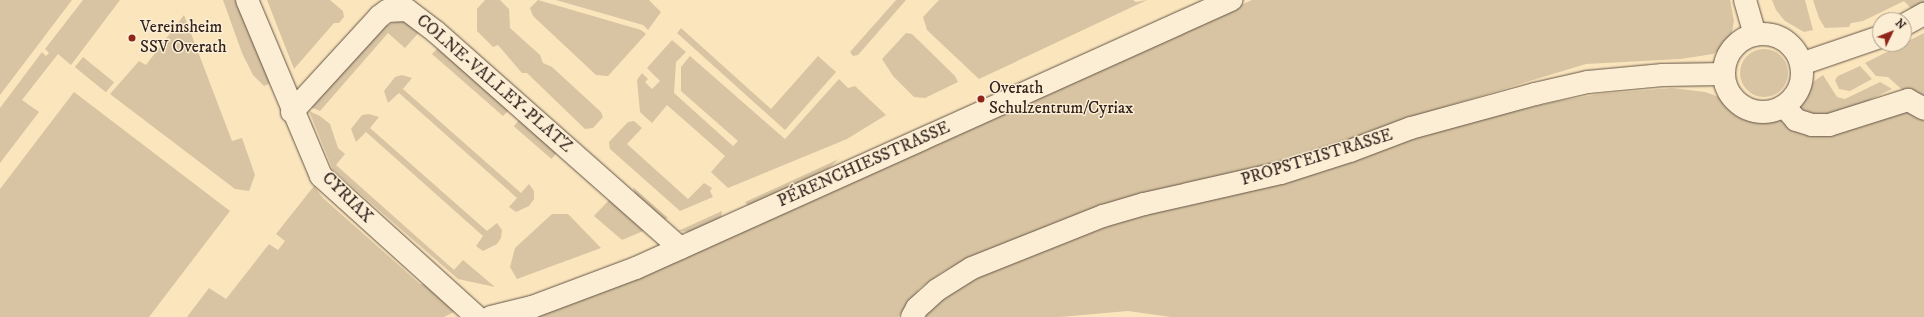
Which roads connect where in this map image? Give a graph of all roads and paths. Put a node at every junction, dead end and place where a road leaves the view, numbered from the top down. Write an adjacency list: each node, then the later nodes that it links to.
1 (247, 0): 12 (street, CYRIAX)
2 (1231, 0): 13 (street, PÉRENCHIESSTRASSE)
3 (1745, 0): 6 (street)
4 (1924, 14): 5 (street)
5 (1912, 21)
6 (1755, 35): 8 (street); 9 (street)
7 (1872, 41): 8 (street)
8 (1801, 64): 10 (street)
9 (1724, 74): 10 (street); 16 (street, PROPSTEISTRASSE)
10 (1784, 106): 11 (street)
11 (1924, 109)
12 (292, 112): 13 (street, COLNE-VALLEY-PLATZ); 14 (street, CYRIAX)
13 (680, 248): 15 (street, PÉRENCHIESSTRASSE)
14 (477, 317)
15 (491, 317)
16 (912, 317)

